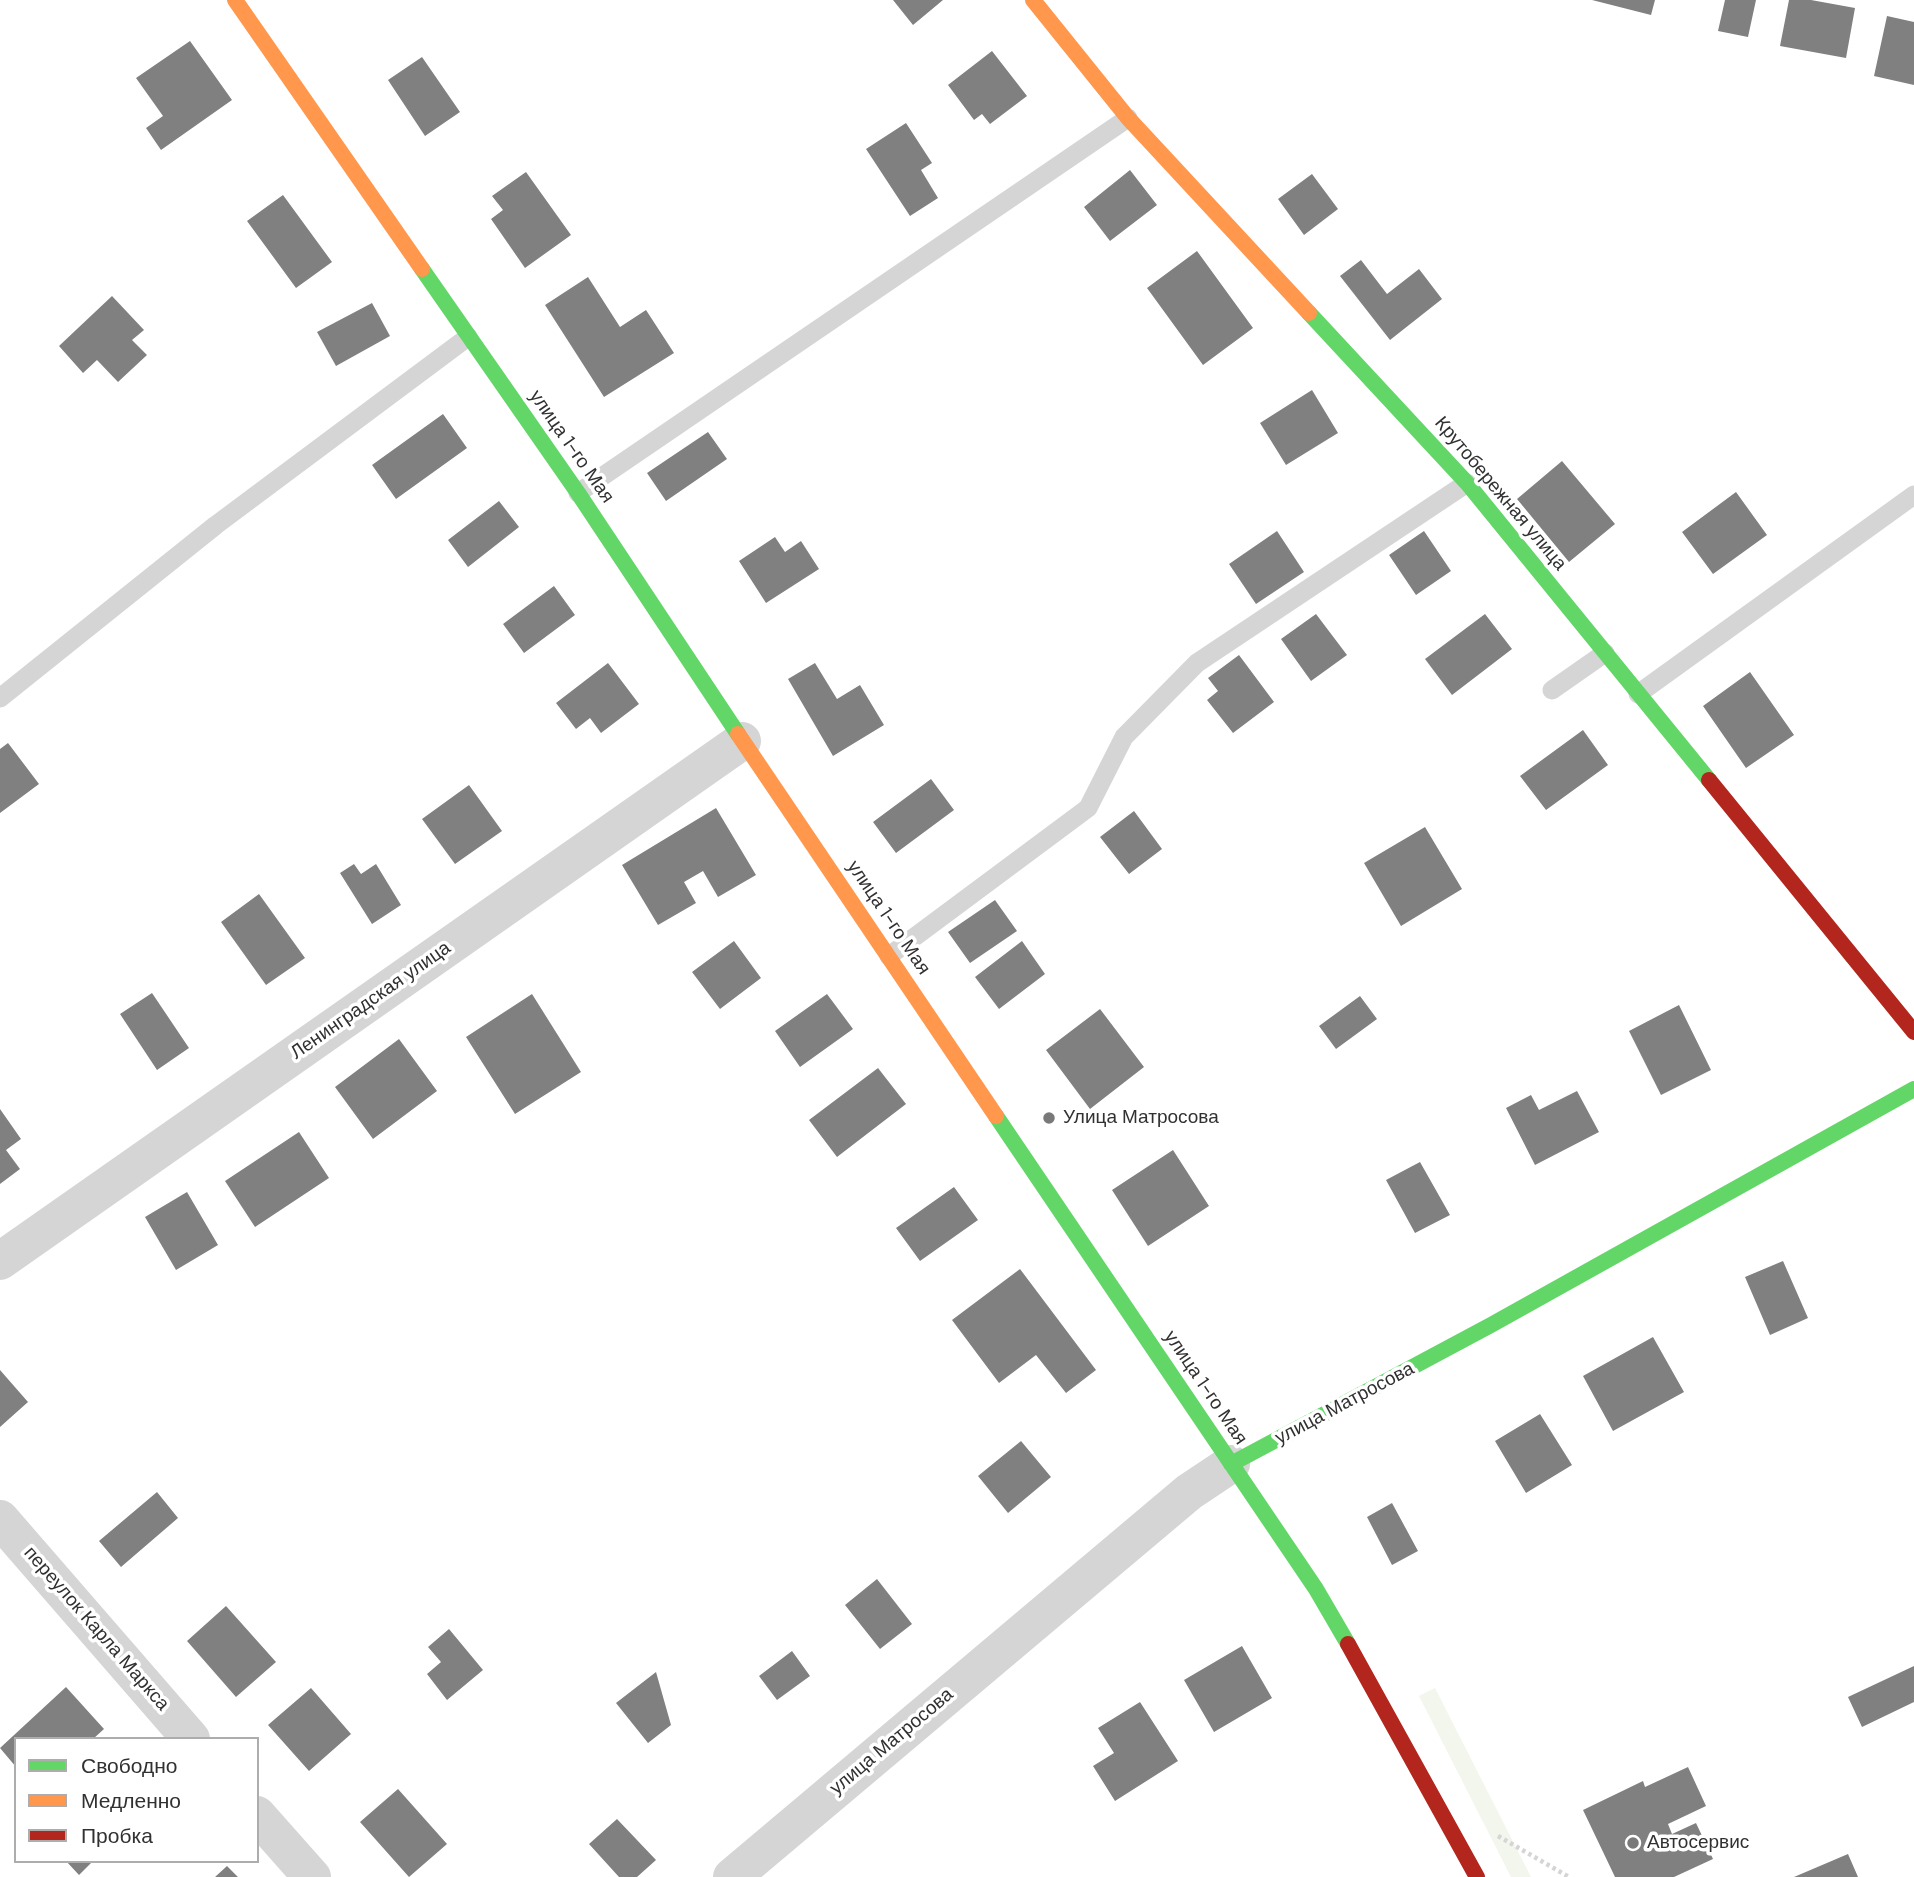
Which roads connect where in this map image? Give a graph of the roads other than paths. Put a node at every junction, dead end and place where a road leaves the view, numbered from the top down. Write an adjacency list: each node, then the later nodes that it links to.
1 (235, 0): 4 (street, улица 1-го Мая)
2 (1033, 0): 3 (street, Крутобережная улица)
3 (1128, 118): 5 (street, Крутобережная улица); 6 (lane)
4 (468, 337): 6 (street, улица 1-го Мая); 11 (lane)
5 (1467, 483): 8 (street, Крутобережная улица); 13 (lane)
6 (578, 493): 12 (street, улица 1-го Мая)
7 (1914, 495): 10 (lane)
8 (1605, 653): 9 (lane); 10 (street, Крутобережная улица)
9 (1552, 690)
10 (1638, 694): 14 (street, Крутобережная улица)
11 (0, 698)
12 (742, 741): 13 (street, улица 1-го Мая); 16 (street, Ленинградская улица)
13 (889, 956): 17 (street, улица 1-го Мая)
14 (1914, 1032)
15 (1914, 1089): 17 (street, улица Матросова)
16 (0, 1261)
17 (1231, 1464): 22 (street, улица Матросова); 23 (street, улица 1-го Мая)
18 (0, 1520): 19 (street, переулок Карла Маркса)
19 (189, 1737)
20 (259, 1817): 21 (street)
21 (312, 1877)
22 (732, 1877)
23 (1477, 1877)

